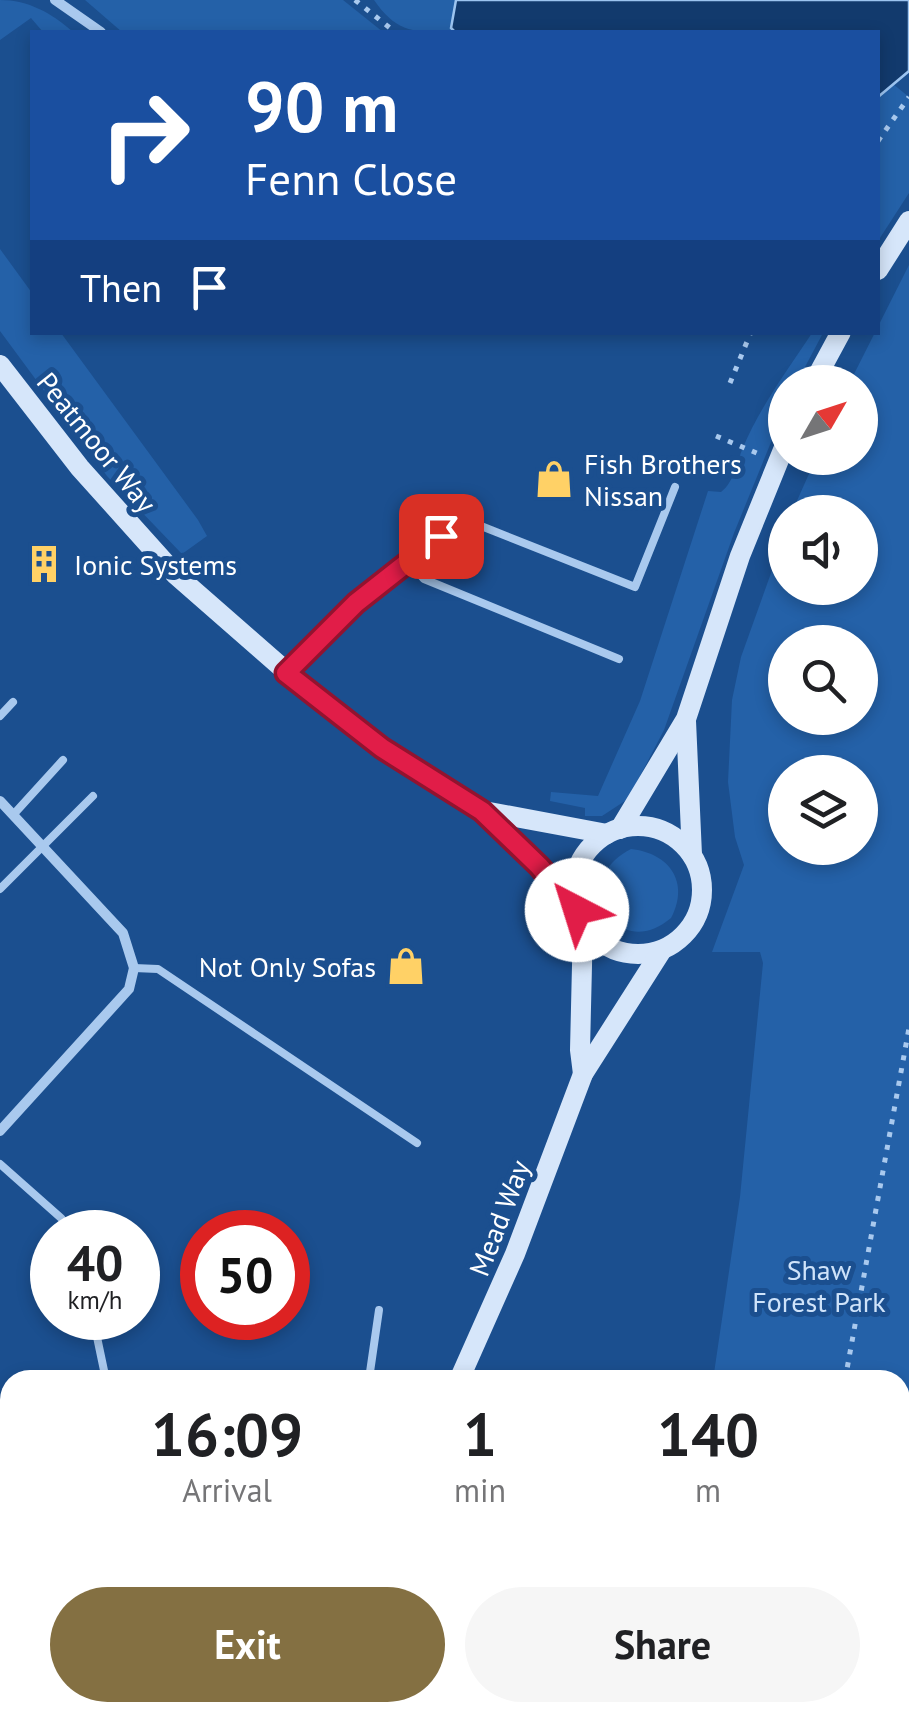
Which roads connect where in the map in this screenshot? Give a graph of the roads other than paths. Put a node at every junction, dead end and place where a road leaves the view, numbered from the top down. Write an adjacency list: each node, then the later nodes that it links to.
1 (55, 0): 2 (street)
2 (98, 30)
3 (909, 221): 4 (main road)
4 (880, 267)
5 (839, 335): 7 (main road)
6 (0, 365): 13 (main road, Peatmoor Way)
7 (823, 365)
8 (772, 475): 16 (main road)
9 (674, 487): 10 (lane)
10 (441, 536): 11 (street)
11 (408, 562): 12 (lane); 13 (street)
12 (619, 659)
13 (286, 673): 20 (main road, Peatmoor Way)
14 (12, 702): 15 (lane)
15 (0, 716)
16 (686, 719): 22 (main road); 24 (main road)
17 (63, 760): 21 (lane)
18 (93, 796): 23 (lane)
19 (0, 800): 21 (street)
20 (482, 811): 22 (main road, Peatmoor Way); 26 (main road, Peatmoor Way)
21 (13, 815): 23 (street)
22 (614, 832): 24 (main road); 26 (main road)
23 (42, 847): 25 (lane); 28 (street)
24 (692, 854): 27 (main road)
25 (0, 889)
26 (580, 916): 27 (main road); 29 (main road, Mead Way)
27 (662, 950): 29 (main road, Mead Way)
28 (134, 968): 30 (street); 31 (lane)
29 (582, 1074): 38 (main road, Mead Way)
30 (0, 1131)
31 (417, 1143)
32 (0, 1164): 33 (lane)
33 (51, 1210)
34 (379, 1310): 37 (lane)
35 (98, 1340): 36 (lane)
36 (104, 1370)
37 (370, 1370)
38 (465, 1370)

